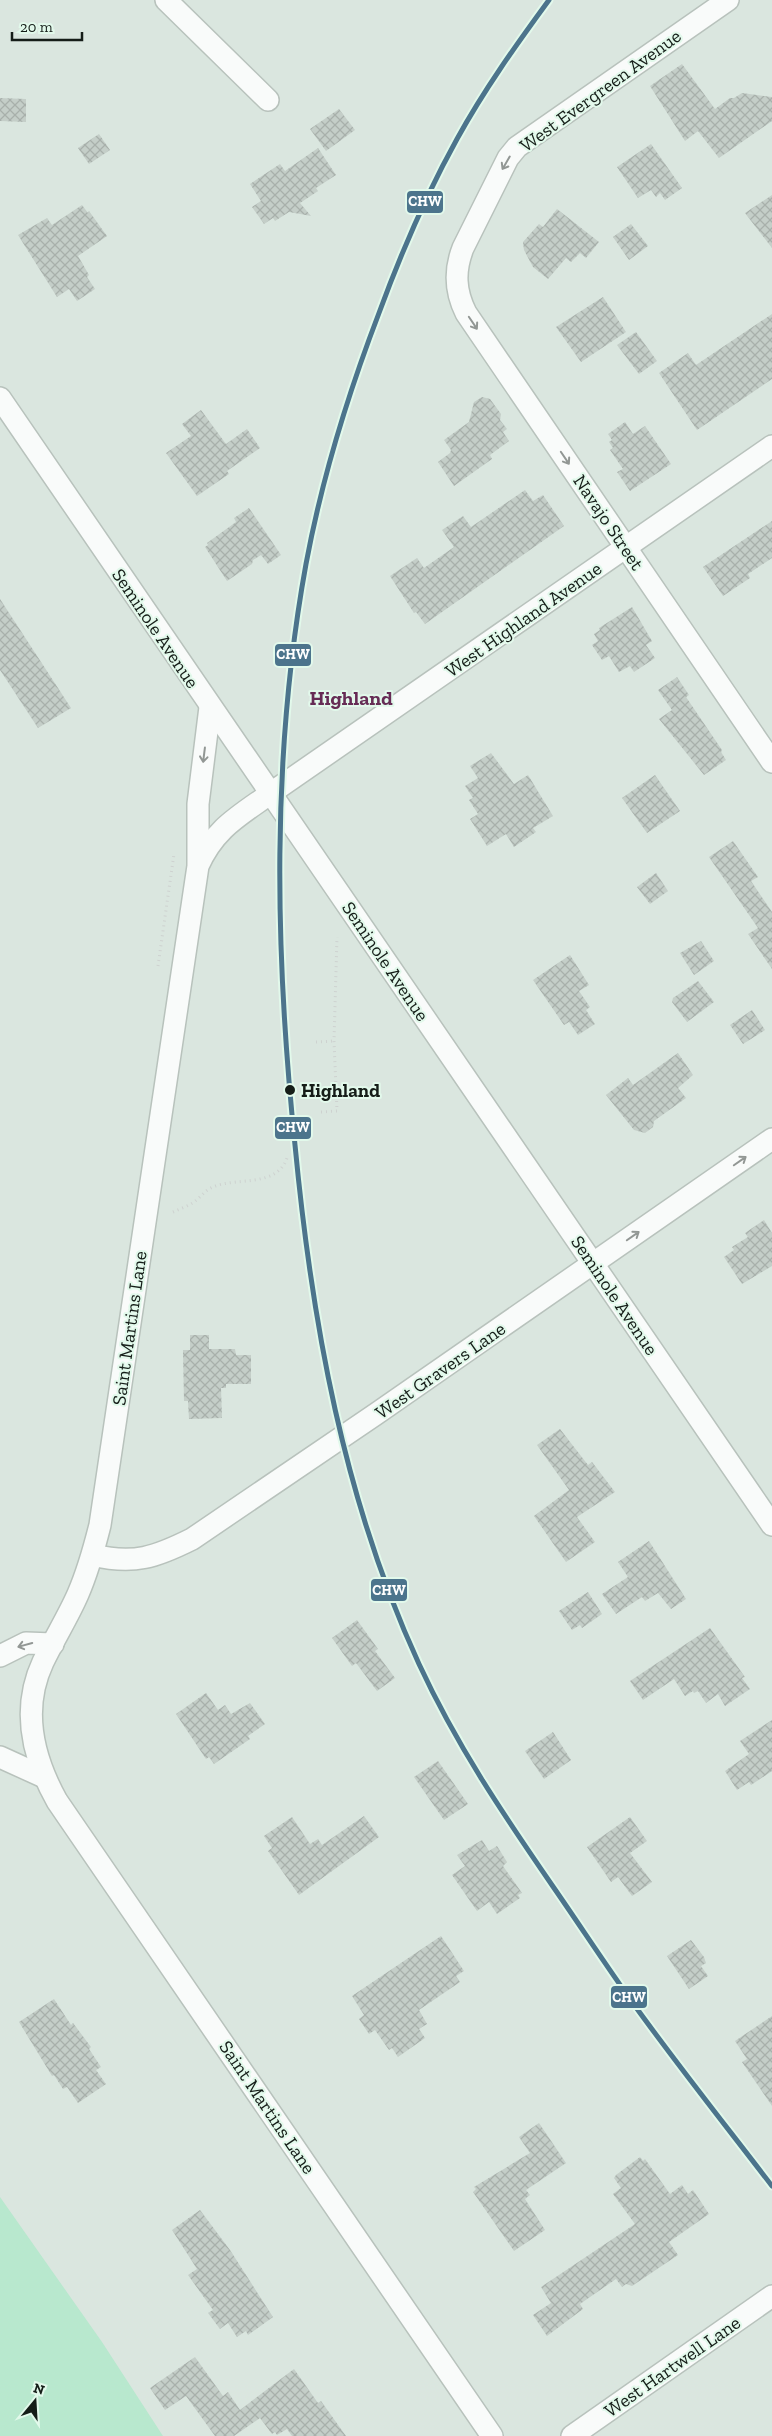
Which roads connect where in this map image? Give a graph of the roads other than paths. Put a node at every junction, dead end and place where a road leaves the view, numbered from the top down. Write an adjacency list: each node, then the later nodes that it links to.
1 (166, 0): 3 (street)
2 (728, 0): 4 (street, West Evergreen Avenue, one-way to 4)
3 (268, 100)
4 (456, 279): 7 (street, Navajo Street, one-way to 7)
5 (0, 398): 8 (street, Seminole Avenue)
6 (772, 446): 7 (street, West Highland Avenue)
7 (627, 547): 9 (street, West Highland Avenue); 10 (street, Navajo Street)
8 (210, 707): 11 (street, Seminole Avenue); 12 (street, Saint Martins Lane, one-way to 12)
9 (322, 758): 11 (street, Saint Martins Lane)
10 (772, 762)
11 (271, 793): 12 (street, Saint Martins Lane); 14 (street, Seminole Avenue)
12 (198, 866): 16 (street, Saint Martins Lane)
13 (772, 1139): 14 (street, West Gravers Lane, one-way to 13)
14 (593, 1264): 15 (street, Seminole Avenue); 16 (street, West Gravers Lane)
15 (772, 1525)
16 (93, 1555): 17 (street, Saint Martins Lane)
17 (53, 1644): 18 (street, one-way to 18); 20 (street, Saint Martins Lane)
18 (0, 1656)
19 (0, 1756): 20 (street)
20 (44, 1777): 22 (street, Saint Martins Lane)
21 (772, 2296): 23 (street, West Hartwell Lane)
22 (492, 2436)
23 (572, 2436)

